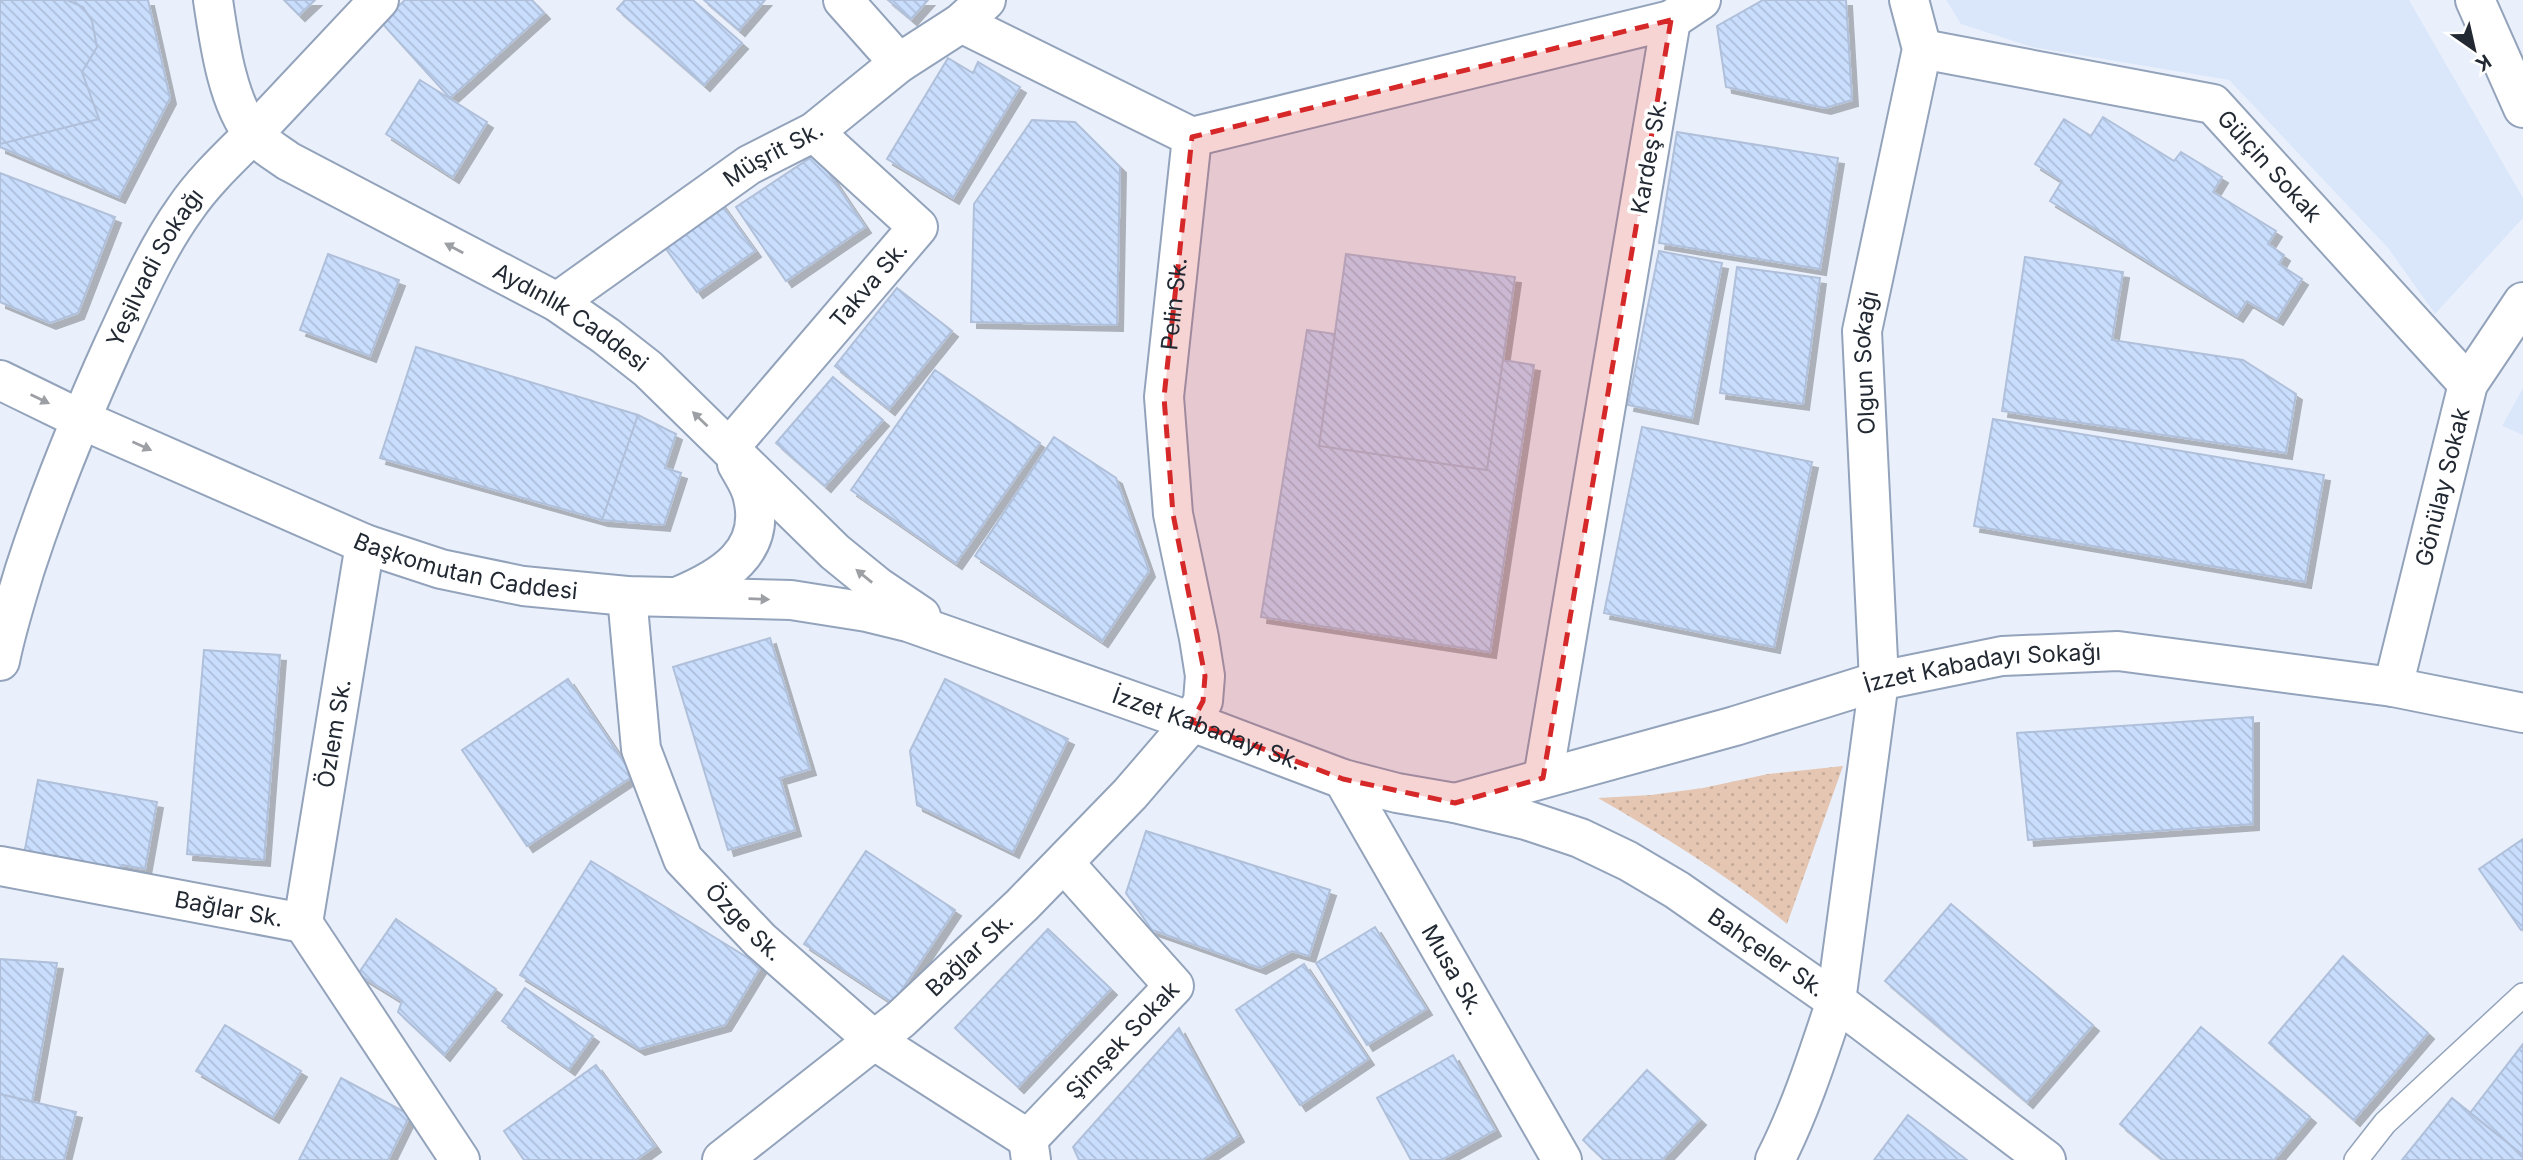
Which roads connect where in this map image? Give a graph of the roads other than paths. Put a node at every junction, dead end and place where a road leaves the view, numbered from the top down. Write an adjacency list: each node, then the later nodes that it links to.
1 (213, 0): 12 (street, Aydınlık Caddesi)
2 (379, 0): 12 (street, Yeşilvadi Sokağı)
3 (843, 0): 9 (street)
4 (1909, 0): 8 (street)
5 (2475, 0): 10 (street)
6 (1686, 10): 13 (street, Kardeş Sk.); 30 (street, Kardeş Sk.)
7 (974, 11): 9 (street, Müşrit Sk.); 13 (street)
8 (1922, 49): 17 (street, Gülçin Sokak); 26 (street, Olgun Sokağı)
9 (899, 63): 11 (street, Müşrit Sk.)
10 (2523, 107)
11 (814, 132): 14 (street, Müşrit Sk.); 19 (street, Takva Sk.)
12 (253, 134): 14 (street, Aydınlık Caddesi, one-way to 12); 18 (street, Yeşilvadi Sokağı)
13 (1192, 137): 29 (street, Pelin Sk.)
14 (556, 302): 19 (street, Aydınlık Caddesi, one-way to 14)
15 (2523, 302): 17 (street, Gönülay Sokak)
16 (0, 380): 18 (street, Başkomutan Caddesi, one-way to 18)
17 (2468, 384): 27 (street, Gönülay Sokak)
18 (80, 419): 20 (street, Başkomutan Caddesi, one-way to 20); 23 (street, Yeşilvadi Sokağı)
19 (729, 448): 22 (street); 24 (street, Aydınlık Caddesi, one-way to 19)
20 (365, 544): 21 (street, Başkomutan Caddesi); 35 (street, Özlem Sk.)
21 (627, 596): 22 (street, Başkomutan Caddesi); 38 (street, Özge Sk.)
22 (677, 596): 24 (street, Başkomutan Caddesi, one-way to 24)
23 (6, 607): 25 (street, Yeşilvadi Sokağı)
24 (961, 642): 29 (street, İzzet Kabadayı Sk.)
25 (0, 661)
26 (1879, 681): 27 (street, İzzet Kabadayı Sokağı); 30 (street, İzzet Kabadayı Sokağı); 37 (street, Olgun Sokağı)
27 (2393, 687): 28 (street, İzzet Kabadayı Sokağı)
28 (2523, 713)
29 (1192, 722): 31 (street, İzzet Kabadayı Sk.); 33 (street, Bağlar Sk.)
30 (1543, 778): 32 (street, İzzet Kabadayı Sokağı)
31 (1343, 779): 32 (street, İzzet Kabadayı Sk.); 42 (street, Musa Sk.)
32 (1455, 803): 37 (street, Bahçeler Sk.)
33 (1064, 863): 38 (street, Bağlar Sk.); 39 (street, Şimşek Sokak)
34 (0, 866): 35 (street, Bağlar Sk.)
35 (303, 923): 40 (street, Bağlar Sk.)
36 (2523, 995): 45 (lane)
37 (1836, 1000): 43 (street, Olgun Sokağı); 44 (street, Bahçeler Sk.)
38 (875, 1041): 39 (street, Özge Sk.); 41 (street, Bağlar Sk.)
39 (1029, 1149)
40 (460, 1160)
41 (722, 1160)
42 (1562, 1160)
43 (1775, 1160)
44 (2046, 1160)
45 (2356, 1160)

